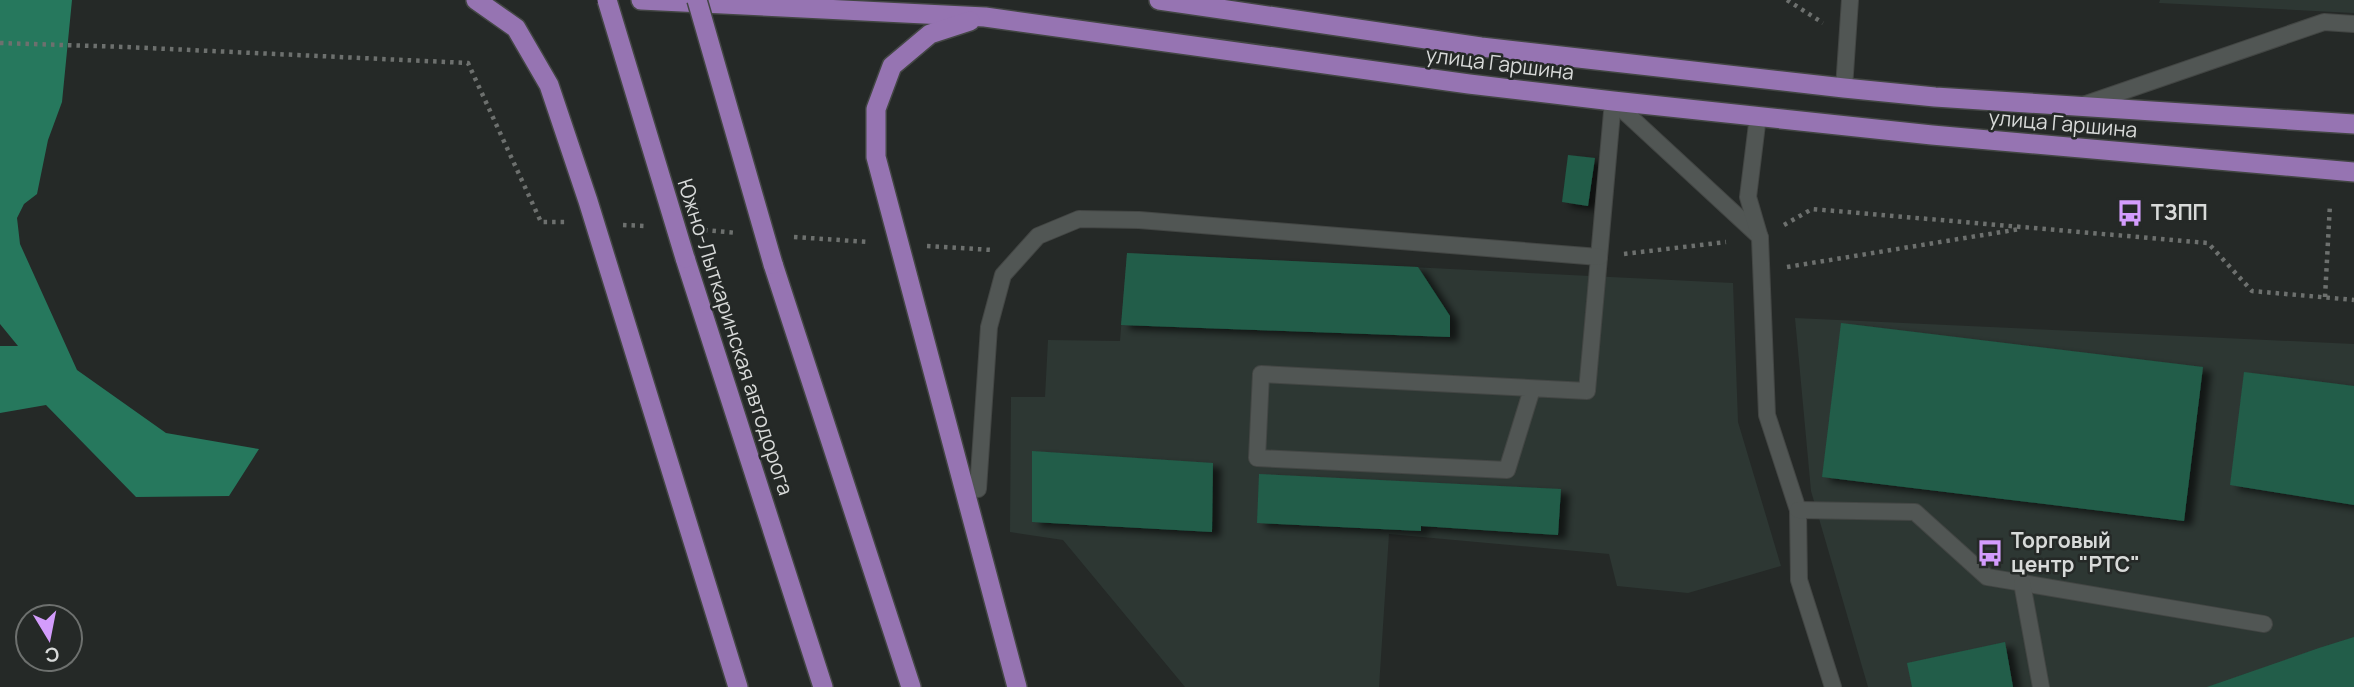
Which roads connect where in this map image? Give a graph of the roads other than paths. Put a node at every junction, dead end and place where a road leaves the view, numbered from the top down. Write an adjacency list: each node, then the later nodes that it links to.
1 (476, 0): 22 (main road)
2 (607, 0): 23 (main road, Южно-Лыткаринская автодорога, bridge)
3 (640, 0): 7 (main road, улица Гаршина)
4 (697, 0): 24 (main road, bridge)
5 (1159, 0): 9 (main road, улица Гаршина)
6 (1850, 0): 9 (lane)
7 (985, 17): 10 (main road, улица Гаршина); 25 (main road)
8 (2354, 24): 11 (lane)
9 (1844, 88): 11 (main road, улица Гаршина)
10 (1613, 101): 12 (main road, улица Гаршина); 15 (lane); 16 (lane)
11 (2080, 106): 13 (main road, улица Гаршина)
12 (1758, 116): 14 (main road, улица Гаршина); 15 (lane)
13 (2354, 124)
14 (2354, 172)
15 (1760, 238): 19 (lane)
16 (1599, 257): 17 (lane); 18 (lane)
17 (1532, 389): 17 (lane)
18 (978, 489)
19 (1797, 509): 20 (lane); 26 (lane)
20 (2022, 583): 21 (lane); 27 (lane)
21 (2264, 624)
22 (738, 687)
23 (823, 687)
24 (911, 687)
25 (1017, 687)
26 (1833, 687)
27 (2041, 687)

